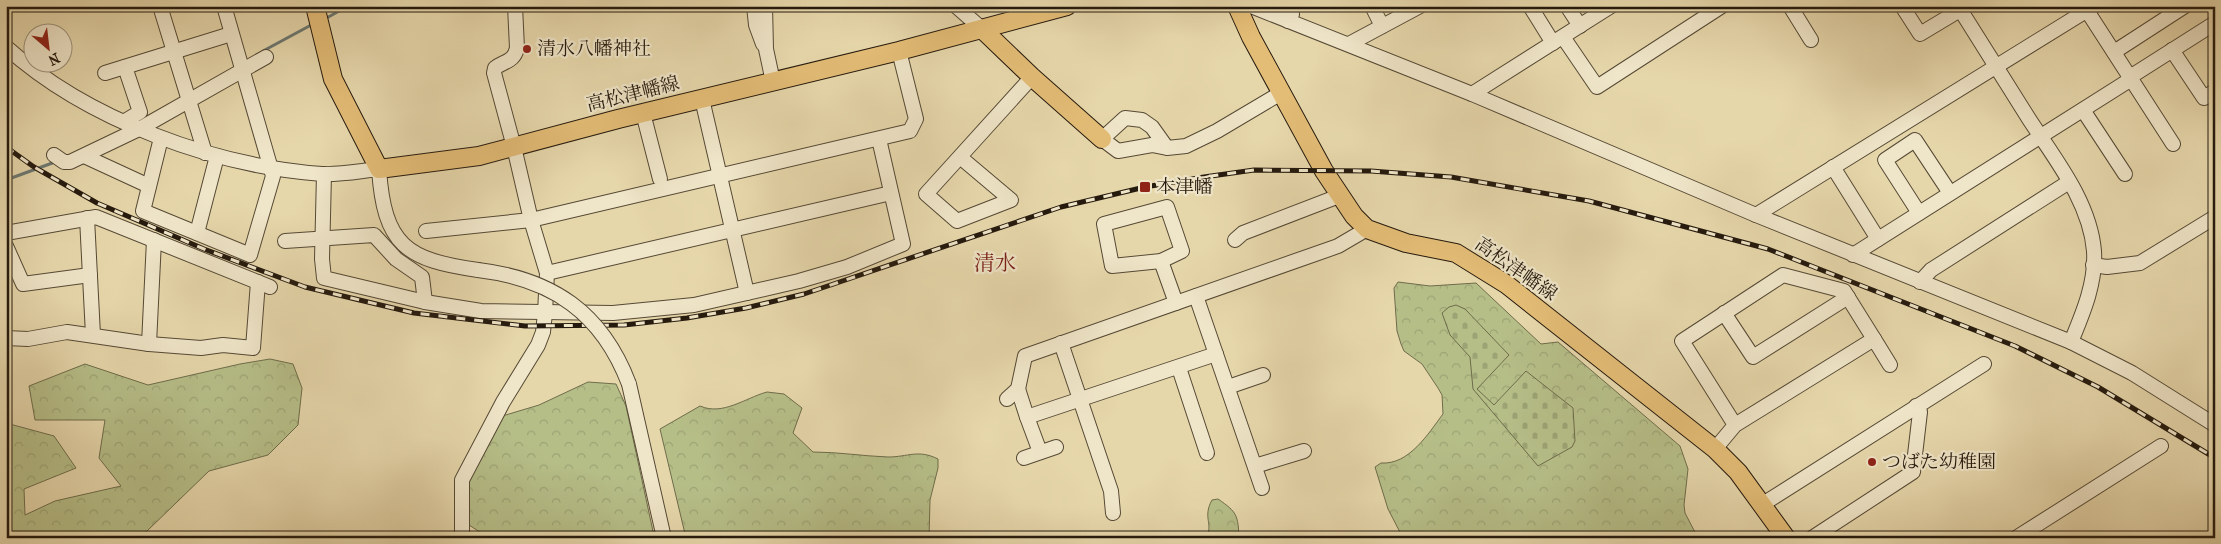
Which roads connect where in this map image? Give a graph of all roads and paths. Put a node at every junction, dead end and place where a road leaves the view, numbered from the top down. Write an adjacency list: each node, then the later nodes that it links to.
1 (160, 6): 36 (street)
2 (224, 6): 28 (street)
3 (515, 6): 59 (street)
4 (754, 6): 33 (street)
5 (765, 6): 33 (street)
6 (956, 6): 27 (street)
7 (1067, 6): 27 (main road, 高松津幡線)
8 (1237, 6): 47 (main road, 高松津幡線)
9 (1251, 6): 23 (street)
10 (1288, 6): 23 (street)
11 (1372, 6): 25 (street)
12 (1420, 6): 25 (street)
13 (1530, 6): 29 (street)
14 (1567, 6): 26 (street)
15 (1611, 6): 26 (street)
16 (1722, 6): 29 (street)
17 (1790, 6): 30 (street)
18 (1902, 6): 19 (street)
19 (1959, 8): 39 (street)
20 (2088, 8): 37 (street); 39 (street)
21 (2179, 8): 37 (street)
22 (317, 16): 67 (main road)
23 (1288, 21): 31 (street)
24 (2215, 23): 34 (street)
25 (1382, 26): 31 (street)
26 (1580, 26): 29 (street)
27 (982, 29): 35 (main road, 高松津幡線); 43 (main road)
28 (231, 34): 36 (street); 41 (street)
29 (1558, 40): 48 (street)
30 (1812, 40)
31 (1349, 44): 48 (street)
32 (6, 47): 53 (street)
33 (766, 49): 45 (street)
34 (2172, 50): 44 (street); 46 (street)
35 (899, 51): 45 (main road, 高松津幡線); 56 (street)
36 (174, 52): 40 (street); 49 (street)
37 (2114, 52): 44 (street)
38 (266, 57): 41 (street)
39 (1995, 65): 54 (street); 65 (street)
40 (125, 67): 42 (street); 53 (street)
41 (240, 67): 49 (street); 66 (street)
42 (105, 73)
43 (1032, 77): 57 (main road); 63 (street)
44 (2130, 77): 51 (street); 58 (street)
45 (773, 82): 50 (main road, 高松津幡線)
46 (2215, 91)
47 (1281, 93): 60 (street); 76 (main road, 高松津幡線)
48 (1472, 94): 78 (street)
49 (188, 96): 53 (street); 61 (street)
50 (702, 99): 52 (main road, 高松津幡線); 70 (street)
51 (2083, 110): 54 (street); 69 (street)
52 (643, 113): 59 (main road, 高松津幡線); 71 (street)
53 (132, 125): 55 (street); 62 (street)
54 (2040, 136): 72 (street); 75 (street)
55 (161, 138): 61 (street); 73 (street)
56 (879, 139): 70 (street); 74 (street)
57 (1102, 139): 60 (street); 60 (street)
58 (2173, 144)
59 (514, 147): 67 (main road, 高松津幡線); 81 (street)
60 (1167, 148)
61 (211, 155): 66 (street); 86 (street)
62 (84, 156): 64 (street); 73 (street)
63 (960, 157): 63 (street)
64 (58, 158)
65 (1833, 167): 78 (street); 88 (street)
66 (271, 168): 68 (street); 86 (street)
67 (378, 169): 68 (street); 137 (street, bridge)
68 (324, 174): 87 (street)
69 (2125, 174)
70 (720, 176): 81 (street); 82 (street)
71 (660, 179)
72 (2069, 182): 95 (street); 98 (street)
73 (149, 186): 86 (street)
74 (891, 193): 82 (street); 99 (street)
75 (1950, 193): 77 (street); 77 (street)
76 (1339, 196): 83 (main road, 高松津幡線); 91 (street)
77 (1919, 213): 88 (street)
78 (1756, 215): 93 (street)
79 (2215, 217): 95 (street)
80 (87, 218): 85 (street); 89 (street); 97 (street)
81 (531, 220): 84 (street); 96 (street)
82 (732, 229): 96 (street); 99 (street)
83 (1367, 229): 100 (street); 127 (main road, 高松津幡線)
84 (426, 232)
85 (6, 233)
86 (198, 233)
87 (322, 239): 90 (street); 102 (street); 102 (street)
88 (1878, 239): 93 (street)
89 (154, 240): 111 (street); 111 (street)
90 (285, 240)
91 (1234, 240)
92 (6, 246): 97 (street)
93 (1854, 255): 98 (street)
94 (1161, 260): 94 (street); 103 (street)
95 (2093, 265): 109 (street)
96 (547, 273): 104 (street)
97 (90, 275): 106 (street)
98 (1920, 282): 109 (street)
99 (747, 293): 104 (street)
100 (1196, 296): 103 (street); 112 (street)
101 (1848, 297): 105 (street); 105 (street); 108 (street)
102 (425, 302): 104 (street)
103 (1176, 303): 110 (street)
104 (545, 312): 136 (street)
105 (1724, 313): 124 (street)
106 (94, 335): 107 (street); 111 (street)
107 (6, 338)
108 (1874, 339): 114 (street); 124 (street)
109 (2071, 342): 123 (street)
110 (1061, 343): 118 (street); 120 (street)
111 (149, 344)
112 (1216, 354): 115 (street); 117 (street)
113 (1984, 364): 121 (street)
114 (1890, 365)
115 (1179, 368): 120 (street); 130 (street)
116 (1263, 375): 117 (street)
117 (1228, 387): 132 (street)
118 (1018, 389): 119 (street); 122 (street)
119 (1007, 399)
120 (1082, 400): 122 (street); 135 (street)
121 (1916, 406): 134 (street); 139 (street)
122 (1027, 417): 129 (street)
123 (2212, 418)
124 (1735, 425): 127 (street)
125 (2161, 446): 140 (street)
126 (1056, 447): 129 (street)
127 (1715, 449): 134 (main road, 高松津幡線)
128 (1304, 451): 132 (street)
129 (1040, 452): 131 (street)
130 (1207, 453)
131 (1024, 458)
132 (1255, 466): 133 (street)
133 (1262, 488)
134 (1764, 504): 138 (main road, 高松津幡線)
135 (1113, 514)
136 (462, 538)
137 (664, 538)
138 (1786, 538)
139 (1812, 538)
140 (2016, 538)

